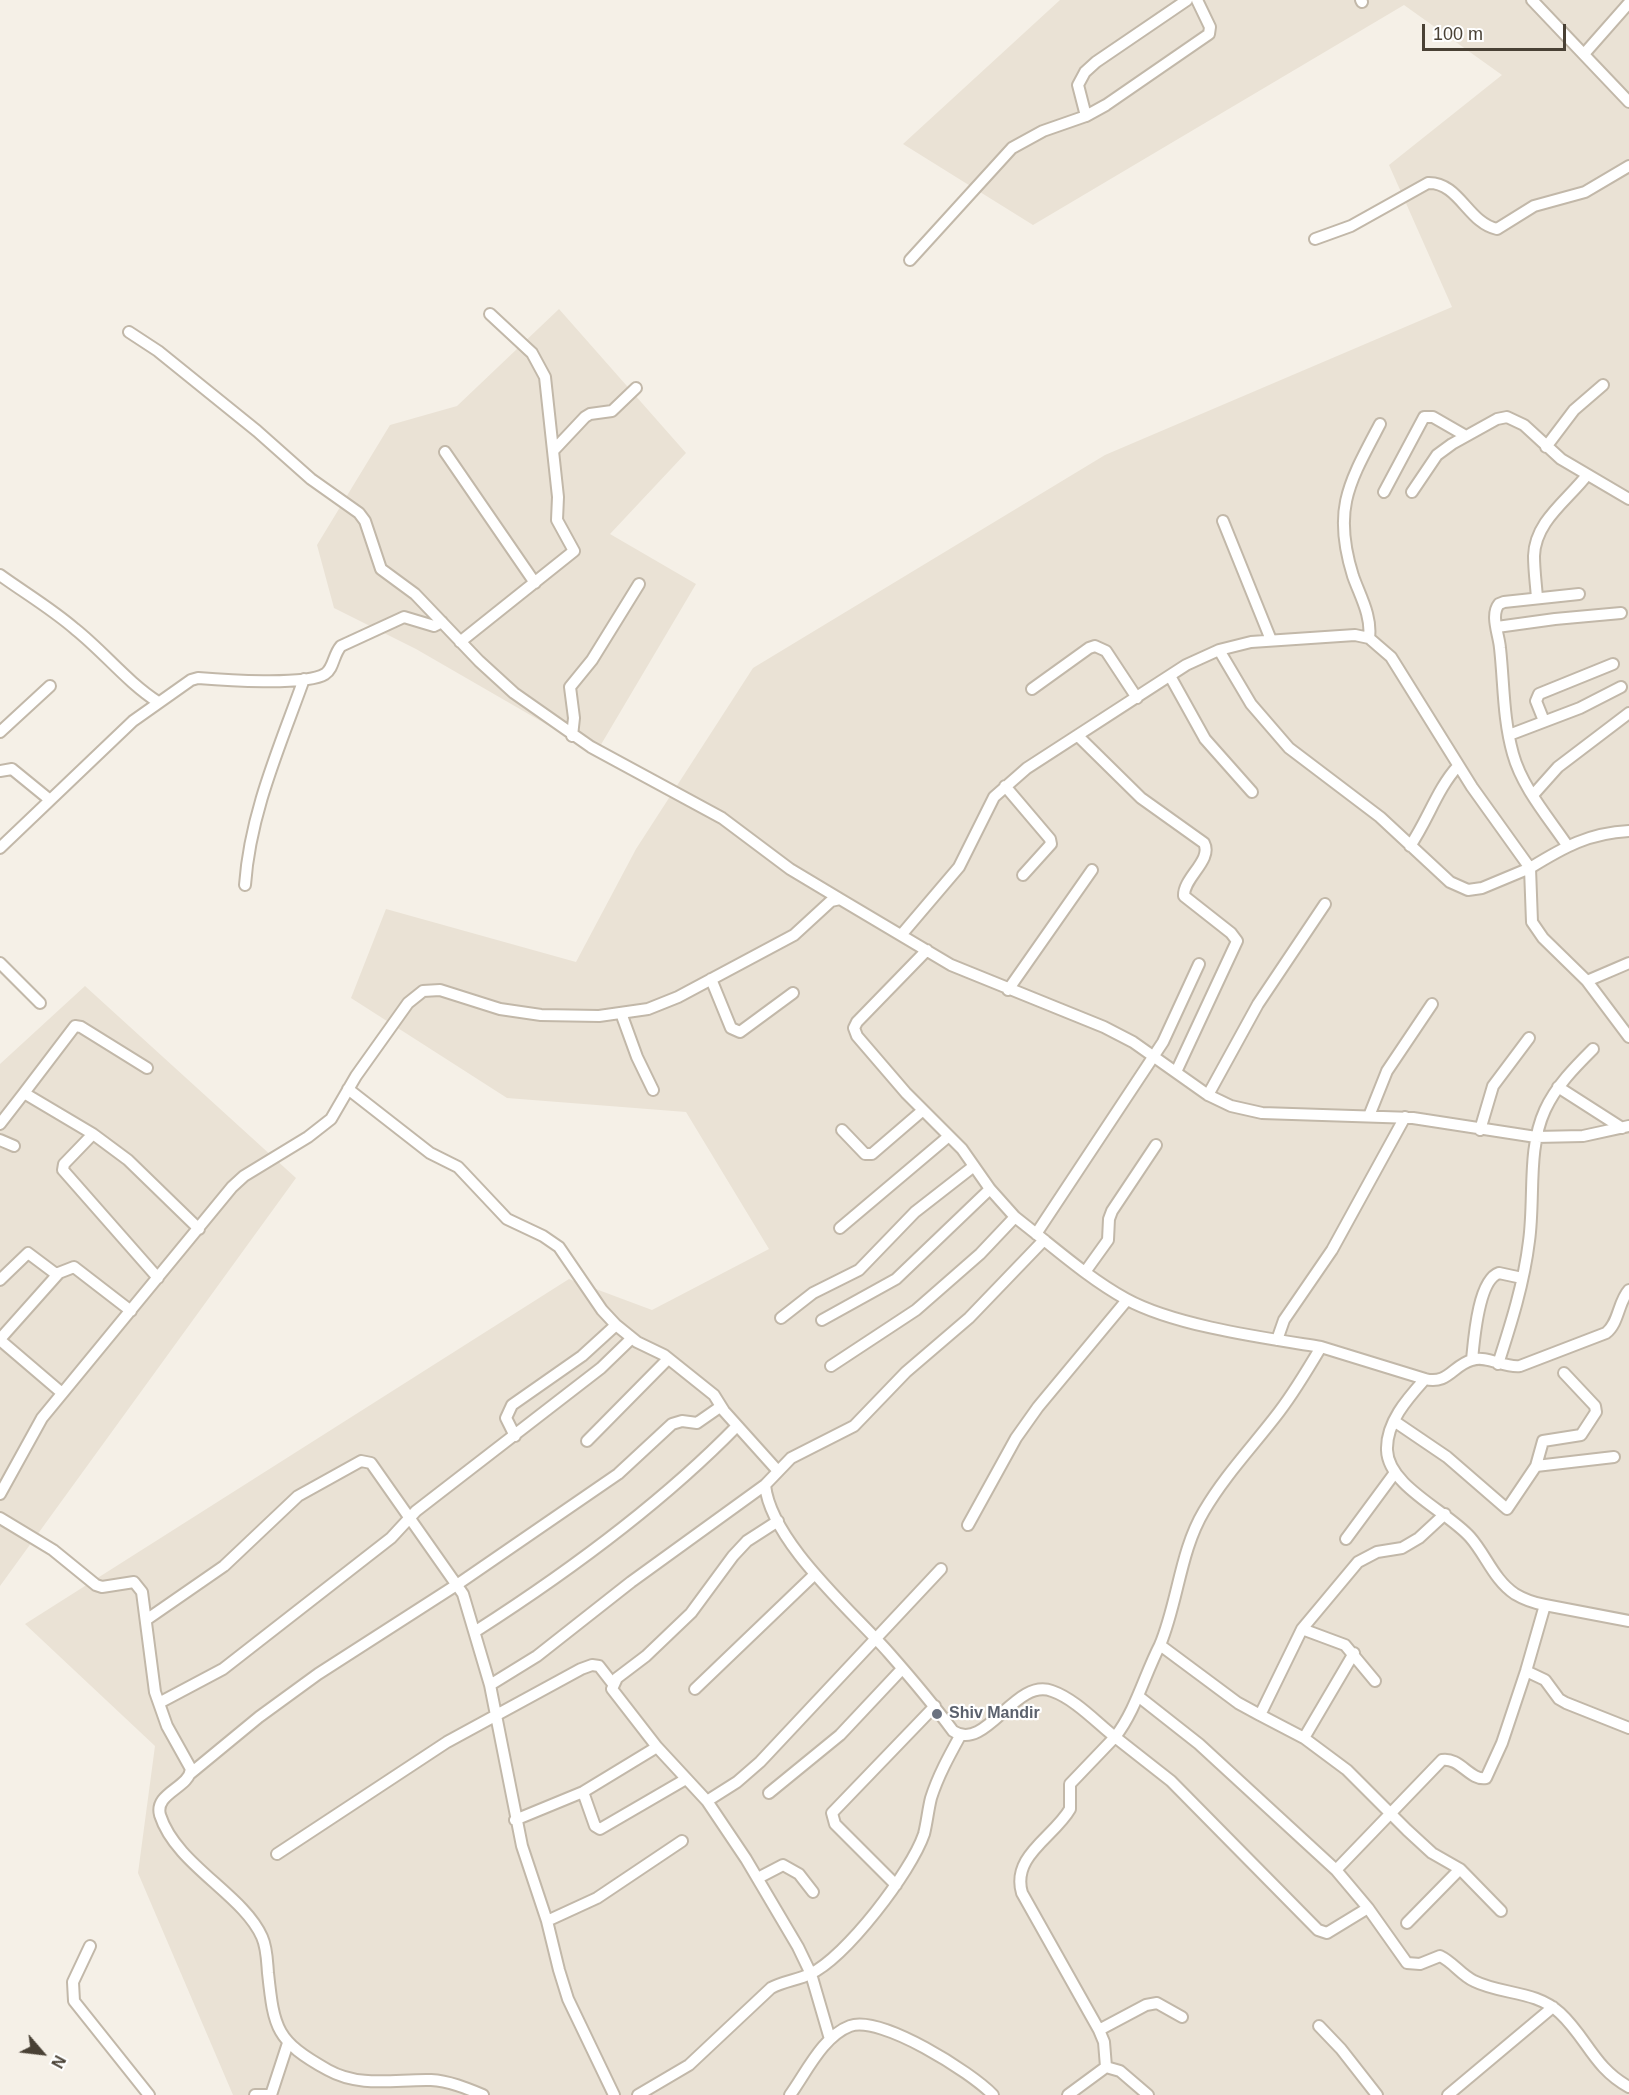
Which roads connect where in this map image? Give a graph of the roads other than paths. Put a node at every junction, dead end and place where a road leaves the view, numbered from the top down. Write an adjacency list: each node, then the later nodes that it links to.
1 (1187, 0): 7 (street)
2 (1197, 0): 7 (street)
3 (1532, 0): 5 (street)
4 (1629, 3): 5 (street)
5 (1584, 54): 6 (street)
6 (1629, 102)
7 (1086, 116): 10 (street)
8 (1629, 166): 9 (street)
9 (1315, 239)
10 (910, 260)
11 (490, 314): 18 (street)
12 (129, 332): 31 (street)
13 (1603, 385): 17 (street)
14 (636, 388): 18 (street)
15 (1380, 424): 33 (street)
16 (1466, 436): 17 (street); 21 (street); 22 (street)
17 (1545, 447): 20 (street)
18 (553, 451): 26 (street)
19 (445, 452): 26 (street)
20 (1587, 475): 23 (street); 29 (street)
21 (1384, 492)
22 (1412, 492)
23 (1629, 500)
24 (1223, 521): 34 (street)
25 (0, 575): 44 (street)
26 (535, 583): 35 (street)
27 (639, 584): 49 (street)
28 (1578, 594): 29 (street)
29 (1537, 598): 32 (street)
30 (1621, 613): 32 (street)
31 (442, 622): 35 (street); 39 (street)
32 (1497, 627): 48 (street)
33 (1369, 638): 34 (street); 51 (street)
34 (1271, 640): 36 (street)
35 (460, 642): 49 (street)
36 (1219, 650): 38 (street); 59 (street)
37 (1613, 664): 46 (street)
38 (1170, 676): 43 (street); 54 (street)
39 (304, 679): 44 (street); 64 (street)
40 (50, 686): 47 (street)
41 (1621, 687): 46 (street)
42 (1032, 689): 43 (street)
43 (1137, 698): 50 (street)
44 (159, 702): 56 (street)
45 (1629, 713): 55 (street)
46 (1544, 721): 48 (street)
47 (0, 732)
48 (1509, 735): 55 (street)
49 (572, 736): 65 (street)
50 (1078, 736): 53 (street); 84 (street)
51 (1458, 766): 59 (street); 61 (street)
52 (0, 771): 56 (street)
53 (1005, 786): 63 (street); 67 (street)
54 (1252, 792)
55 (1533, 795): 58 (street)
56 (50, 800): 60 (street)
57 (1629, 831): 58 (street)
58 (1567, 845): 61 (street)
59 (1410, 846): 61 (street)
60 (0, 848)
61 (1530, 868): 73 (street)
62 (1092, 870): 74 (street)
63 (1023, 875)
64 (245, 885)
65 (840, 898): 67 (street); 72 (street)
66 (1325, 904): 89 (street)
67 (902, 934): 68 (street)
68 (927, 950): 74 (street); 90 (street)
69 (0, 963): 76 (street)
70 (1629, 963): 73 (street)
71 (1199, 964): 82 (street)
72 (711, 979): 75 (street); 78 (street)
73 (1587, 981): 79 (street)
74 (1008, 990): 82 (street)
75 (793, 993)
76 (40, 1003)
77 (1432, 1004): 91 (street)
78 (621, 1013): 86 (street); 87 (street)
79 (1629, 1037)
80 (1529, 1038): 96 (street)
81 (1593, 1048): 85 (street)
82 (1154, 1056): 84 (street); 108 (street)
83 (147, 1068): 88 (street)
84 (1176, 1072): 89 (street)
85 (1558, 1087): 94 (street); 99 (street)
86 (348, 1089): 107 (street); 119 (street)
87 (653, 1090)
88 (24, 1093): 93 (street); 97 (street)
89 (1208, 1095): 91 (street)
90 (922, 1111): 95 (street); 98 (street)
91 (1369, 1116): 92 (street)
92 (1405, 1117): 96 (street); 122 (street)
93 (0, 1124)
94 (1626, 1127): 99 (street)
95 (842, 1130)
96 (1480, 1130): 99 (street)
97 (93, 1134): 107 (street); 111 (street)
98 (949, 1136): 103 (street); 106 (street)
99 (1536, 1137): 112 (street)
100 (0, 1140): 102 (street)
101 (1156, 1145): 109 (street)
102 (14, 1146)
103 (974, 1166): 104 (street); 117 (street)
104 (990, 1189): 105 (street); 118 (street)
105 (1015, 1216): 108 (street); 127 (street)
106 (840, 1228)
107 (199, 1229): 111 (street)
108 (1040, 1237): 109 (street); 138 (street)
109 (1085, 1272): 115 (street)
110 (58, 1274): 113 (street); 116 (street); 121 (street)
111 (158, 1278): 116 (street)
112 (1522, 1278): 125 (street); 126 (street)
113 (0, 1280)
114 (1629, 1290): 126 (street)
115 (1127, 1300): 122 (street); 146 (street)
116 (131, 1311): 130 (street)
117 (781, 1318)
118 (822, 1320)
119 (616, 1325): 120 (street); 134 (street)
120 (632, 1338): 124 (street); 134 (street)
121 (1, 1339): 130 (street)
122 (1277, 1340): 123 (street)
123 (1322, 1347): 129 (street); 157 (street)
124 (668, 1359): 131 (street); 135 (street)
125 (1472, 1360): 126 (street); 129 (street)
126 (1498, 1364)
127 (831, 1366)
128 (1564, 1373): 137 (street)
129 (1425, 1379): 132 (street)
130 (62, 1393): 141 (street)
131 (720, 1407): 133 (street); 150 (street)
132 (1394, 1421): 137 (street); 139 (street)
133 (737, 1426): 138 (street); 155 (street)
134 (515, 1436): 143 (street)
135 (587, 1442)
136 (1614, 1457): 137 (street)
137 (1536, 1466)
138 (777, 1470): 140 (street)
139 (1394, 1474): 142 (street); 147 (street)
140 (765, 1485): 145 (street); 163 (street)
141 (0, 1494)
142 (1445, 1514): 151 (street); 154 (street)
143 (411, 1516): 150 (street); 152 (street); 166 (street)
144 (0, 1518): 152 (street)
145 (778, 1521): 149 (street); 162 (street)
146 (968, 1525)
147 (1346, 1539)
148 (940, 1569): 156 (street)
149 (815, 1574): 156 (street); 164 (street)
150 (458, 1584): 155 (street); 175 (street)
151 (1545, 1605): 153 (street); 160 (street)
152 (146, 1620): 166 (street)
153 (1629, 1621)
154 (1302, 1629): 158 (street); 169 (street)
155 (476, 1631): 163 (street)
156 (874, 1638): 159 (street); 179 (street)
157 (1160, 1645): 165 (street); 169 (street)
158 (1354, 1653): 161 (street); 173 (street)
159 (902, 1669): 167 (street); 178 (street)
160 (1527, 1671): 170 (street); 180 (street)
161 (1375, 1681)
162 (613, 1684): 168 (street); 174 (street)
163 (490, 1685): 168 (street)
164 (695, 1689)
165 (1138, 1696): 172 (street); 185 (street)
166 (159, 1702): 175 (street)
167 (934, 1706): 171 (street); 187 (street)
168 (495, 1713): 181 (street); 183 (street)
169 (1260, 1715): 173 (street)
170 (1629, 1728)
171 (960, 1736): 172 (street); 187 (street)
172 (1115, 1737): 189 (street); 198 (street)
173 (1304, 1738): 180 (street)
174 (657, 1747): 176 (street); 177 (street)
175 (190, 1773): 200 (street)
176 (686, 1779): 177 (street); 179 (street)
177 (583, 1792): 181 (street)
178 (769, 1793)
179 (707, 1801): 186 (street)
180 (1393, 1813): 184 (street); 185 (street)
181 (515, 1820): 191 (street)
182 (682, 1840): 191 (street)
183 (277, 1854)
184 (1460, 1869): 190 (street); 192 (street)
185 (1336, 1870): 189 (street)
186 (758, 1878): 188 (street); 194 (street)
187 (896, 1885): 194 (street)
188 (813, 1892)
189 (1368, 1908): 195 (street)
190 (1501, 1911)
191 (547, 1920): 207 (street)
192 (1407, 1923)
193 (90, 1946): 203 (street)
194 (811, 1974): 199 (street); 208 (street)
195 (1553, 2007): 202 (street); 214 (street)
196 (1182, 2017): 198 (street)
197 (1318, 2026): 213 (street)
198 (1099, 2030): 201 (street)
199 (830, 2039): 209 (street); 210 (street)
200 (288, 2043): 205 (street); 206 (street)
201 (1106, 2067): 211 (street); 212 (street)
202 (1629, 2087)
203 (149, 2095)
204 (255, 2095): 205 (street)
205 (272, 2095)
206 (483, 2095)
207 (614, 2095)
208 (638, 2095)
209 (790, 2095)
210 (993, 2095)
211 (1068, 2095)
212 (1148, 2095)
213 (1377, 2095)
214 (1448, 2095)

